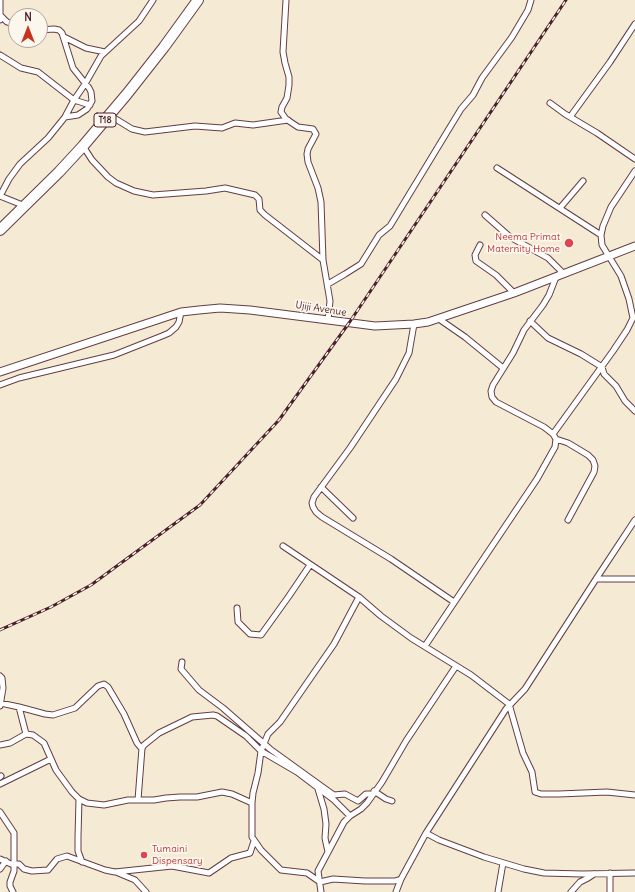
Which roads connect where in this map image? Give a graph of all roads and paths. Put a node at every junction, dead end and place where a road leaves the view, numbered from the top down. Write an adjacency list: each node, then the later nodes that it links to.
1 (0, 0): 6 (street)
2 (153, 0): 13 (street)
3 (198, 0): 19 (highway, T18)
4 (286, 0): 22 (street)
5 (531, 0): 40 (street)
6 (0, 16): 7 (street); 8 (street)
7 (0, 20)
8 (7, 22): 10 (street)
9 (635, 24): 21 (street)
10 (0, 25)
11 (48, 29): 12 (street)
12 (64, 37): 13 (street); 15 (street)
13 (105, 52): 15 (street)
14 (0, 55): 16 (street)
15 (85, 84): 16 (street); 18 (street)
16 (74, 100): 18 (street); 20 (street)
17 (550, 104): 21 (street)
18 (90, 105): 20 (street)
19 (109, 115): 22 (street); 23 (highway, T18)
20 (65, 117): 28 (street)
21 (570, 117): 24 (street)
22 (288, 120): 37 (street)
23 (83, 146): 29 (highway, T18); 37 (street)
24 (635, 159)
25 (497, 168): 30 (street)
26 (635, 172): 33 (street)
27 (583, 181): 30 (street)
28 (0, 196): 29 (street)
29 (25, 206): 32 (highway, T18)
30 (560, 208): 33 (street)
31 (485, 216): 38 (street)
32 (0, 230)
33 (601, 235): 36 (street)
34 (480, 245): 41 (street)
35 (635, 246): 36 (main road, Ujiji Avenue)
36 (608, 257): 38 (main road, Ujiji Avenue); 45 (street)
37 (323, 260): 40 (street)
38 (564, 274): 39 (main road, Ujiji Avenue)
39 (556, 277): 41 (main road, Ujiji Avenue); 46 (street)
40 (328, 284): 44 (street)
41 (514, 293): 43 (main road, Ujiji Avenue)
42 (181, 312): 44 (main road, Ujiji Avenue); 50 (main road, Ujiji Avenue); 51 (street)
43 (439, 318): 47 (main road, Ujiji Avenue); 49 (street)
44 (328, 320): 47 (main road, Ujiji Avenue)
45 (634, 320): 48 (street)
46 (530, 321): 48 (street); 49 (street)
47 (414, 324): 55 (street)
48 (602, 367): 52 (street); 53 (street)
49 (503, 368): 53 (street)
50 (0, 372)
51 (0, 385)
52 (635, 412)
53 (553, 434): 54 (street)
54 (556, 439): 57 (street); 64 (street)
55 (321, 487): 56 (street); 64 (street)
56 (353, 518)
57 (568, 520)
58 (635, 520): 61 (street)
59 (283, 546): 60 (street)
60 (310, 565): 63 (street); 65 (street)
61 (596, 579): 62 (street); 71 (street)
62 (635, 579)
63 (359, 597): 66 (street); 74 (street)
64 (454, 602): 66 (street)
65 (237, 608)
66 (425, 646): 68 (street)
67 (182, 662): 74 (street)
68 (456, 666): 71 (street); 81 (street)
69 (0, 676): 70 (street)
70 (0, 704): 72 (street)
71 (509, 704): 82 (street); 89 (street)
72 (19, 707): 73 (street); 76 (street)
73 (26, 734): 75 (street); 78 (street)
74 (263, 743): 77 (street); 81 (street)
75 (0, 745)
76 (142, 749): 77 (street); 84 (street)
77 (261, 751): 80 (street); 86 (street)
78 (51, 759): 79 (street); 83 (street)
79 (0, 784)
80 (318, 788): 88 (street); 91 (street)
81 (373, 793): 85 (street); 88 (street)
82 (635, 795)
83 (79, 799): 84 (street); 94 (street)
84 (138, 800): 86 (street)
85 (392, 801)
86 (252, 803): 90 (street)
87 (0, 812): 96 (street)
88 (350, 816): 91 (street)
89 (426, 833): 95 (street); 102 (street)
90 (254, 841): 98 (street); 103 (street)
91 (328, 852): 103 (street)
92 (0, 859): 93 (street)
93 (6, 862): 96 (street); 97 (street)
94 (82, 862): 96 (street); 98 (street)
95 (504, 863): 101 (street); 108 (street)
96 (14, 864): 104 (street)
97 (0, 869)
98 (115, 872): 105 (street)
99 (610, 873): 100 (street); 101 (street); 110 (street)
100 (635, 873)
101 (594, 874): 109 (street)
102 (401, 879): 103 (street); 107 (street)
103 (320, 882): 106 (street)
104 (13, 892)
105 (146, 892)
106 (321, 892)
107 (396, 892)
108 (498, 892)
109 (571, 892)
110 (610, 892)

